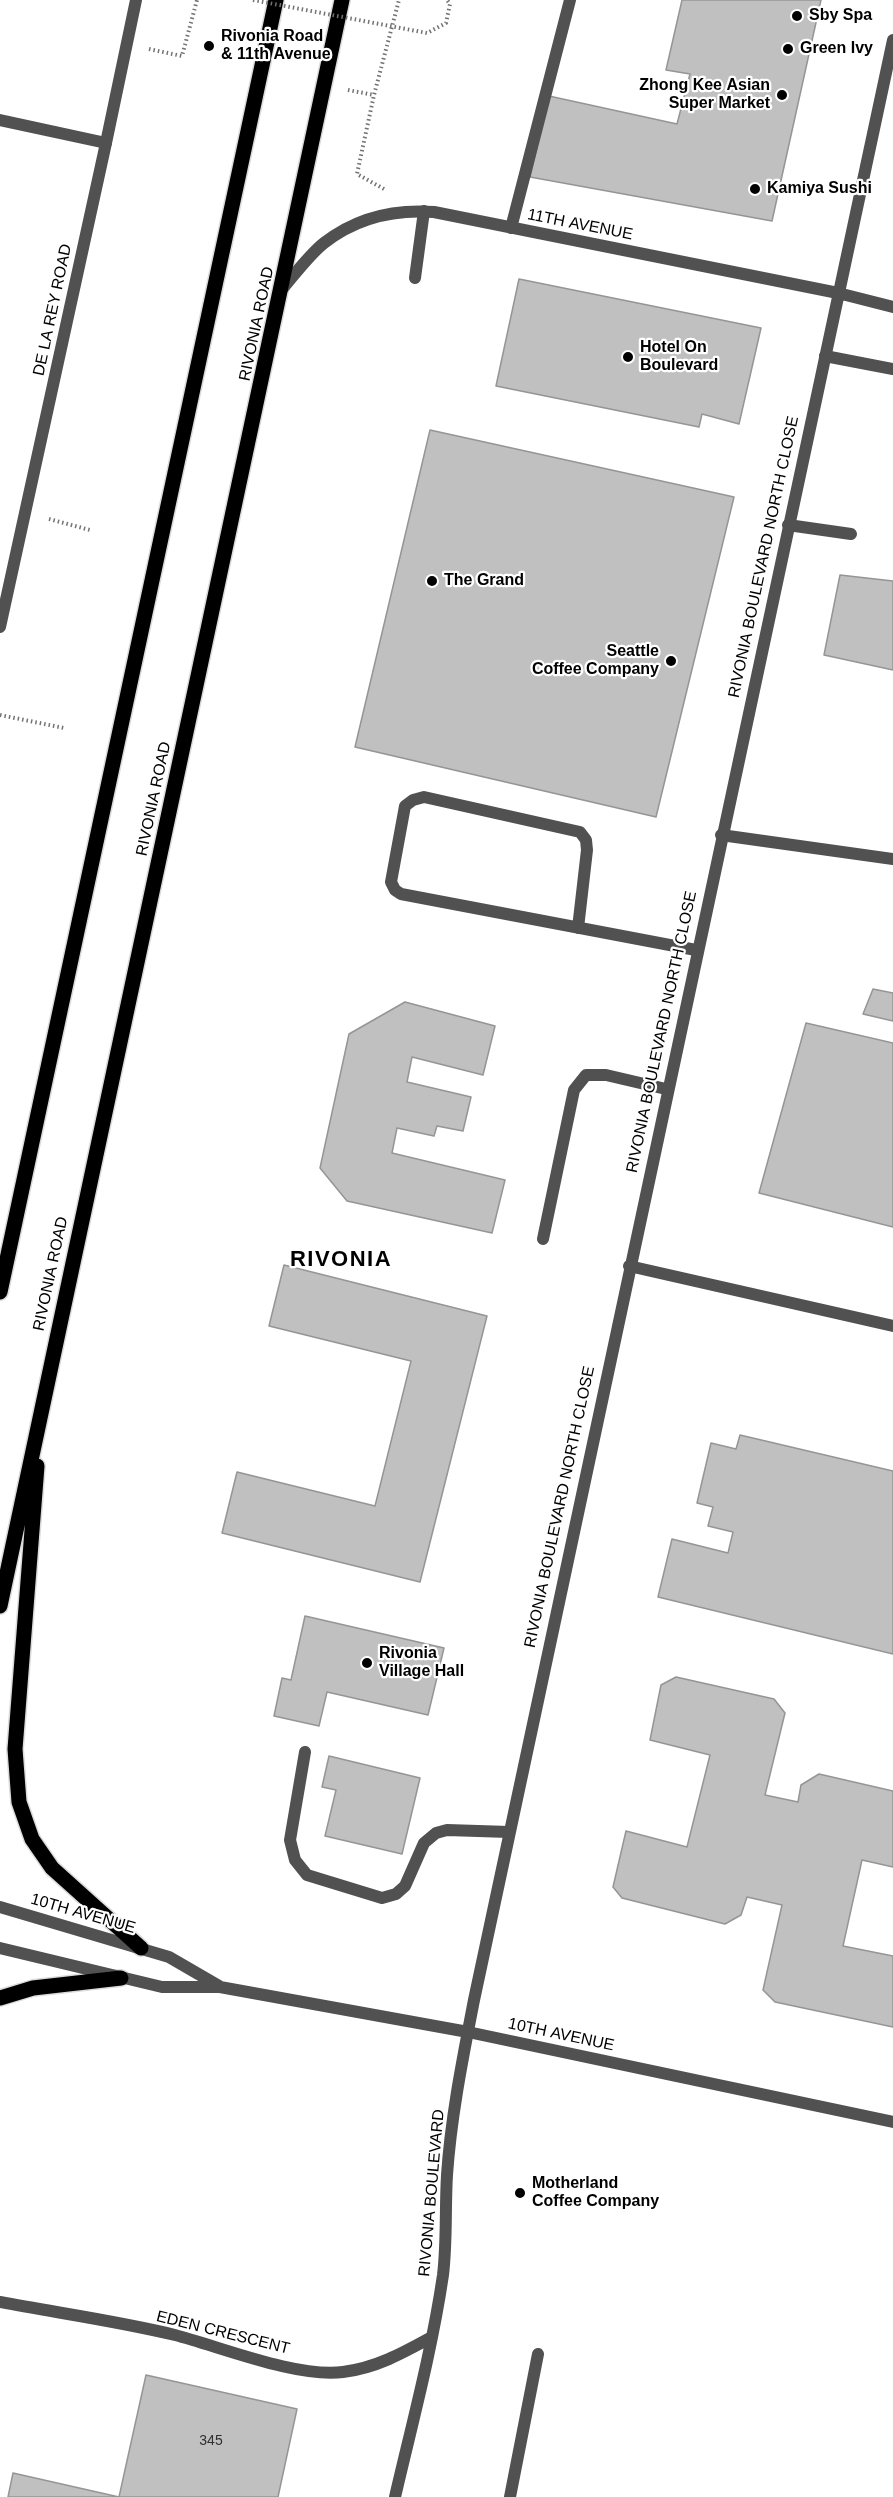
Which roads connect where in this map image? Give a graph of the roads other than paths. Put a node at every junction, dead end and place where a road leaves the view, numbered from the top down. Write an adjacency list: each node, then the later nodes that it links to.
1 (136, 0): 7 (street, DE LA REY ROAD)
2 (276, 0): 26 (main road)
3 (342, 0): 11 (main road, RIVONIA ROAD)
4 (570, 0): 9 (street)
5 (893, 40): 12 (street, RIVONIA BOULEVARD NORTH CLOSE)
6 (0, 120): 7 (street)
7 (106, 143): 18 (street, DE LA REY ROAD)
8 (424, 212): 9 (street, 11TH AVENUE); 10 (street); 11 (street, 11TH AVENUE)
9 (511, 228): 12 (street, 11TH AVENUE)
10 (414, 278)
11 (283, 288): 28 (main road, RIVONIA ROAD)
12 (838, 293): 13 (street, 11TH AVENUE); 14 (street, RIVONIA BOULEVARD NORTH CLOSE)
13 (893, 307)
14 (825, 356): 15 (street); 16 (street, RIVONIA BOULEVARD NORTH CLOSE)
15 (893, 369)
16 (788, 525): 17 (street); 19 (street, RIVONIA BOULEVARD NORTH CLOSE)
17 (850, 534)
18 (0, 627)
19 (721, 835): 20 (street); 22 (street, RIVONIA BOULEVARD NORTH CLOSE)
20 (893, 859)
21 (578, 928): 21 (street); 22 (street)
22 (696, 950): 23 (street, RIVONIA BOULEVARD NORTH CLOSE)
23 (666, 1089): 24 (street); 25 (street, RIVONIA BOULEVARD NORTH CLOSE)
24 (543, 1239)
25 (628, 1266): 27 (street); 31 (street, RIVONIA BOULEVARD NORTH CLOSE)
26 (0, 1292)
27 (893, 1326)
28 (42, 1403): 29 (main road, RIVONIA ROAD); 34 (main road)
29 (0, 1606)
30 (305, 1752): 31 (street)
31 (509, 1832): 38 (street, RIVONIA BOULEVARD NORTH CLOSE)
32 (0, 1907): 34 (street, 10TH AVENUE)
33 (0, 1948): 35 (street, 10TH AVENUE)
34 (141, 1948): 36 (street, 10TH AVENUE)
35 (122, 1978): 36 (street, 10TH AVENUE); 37 (main road)
36 (220, 1987): 38 (street, 10TH AVENUE)
37 (0, 1998)
38 (468, 2032): 39 (street, 10TH AVENUE); 41 (street, RIVONIA BOULEVARD)
39 (893, 2122)
40 (0, 2302): 41 (street, EDEN CRESCENT)
41 (432, 2337): 43 (street, RIVONIA BOULEVARD)
42 (538, 2354): 44 (street)
43 (395, 2497)
44 (510, 2497)

